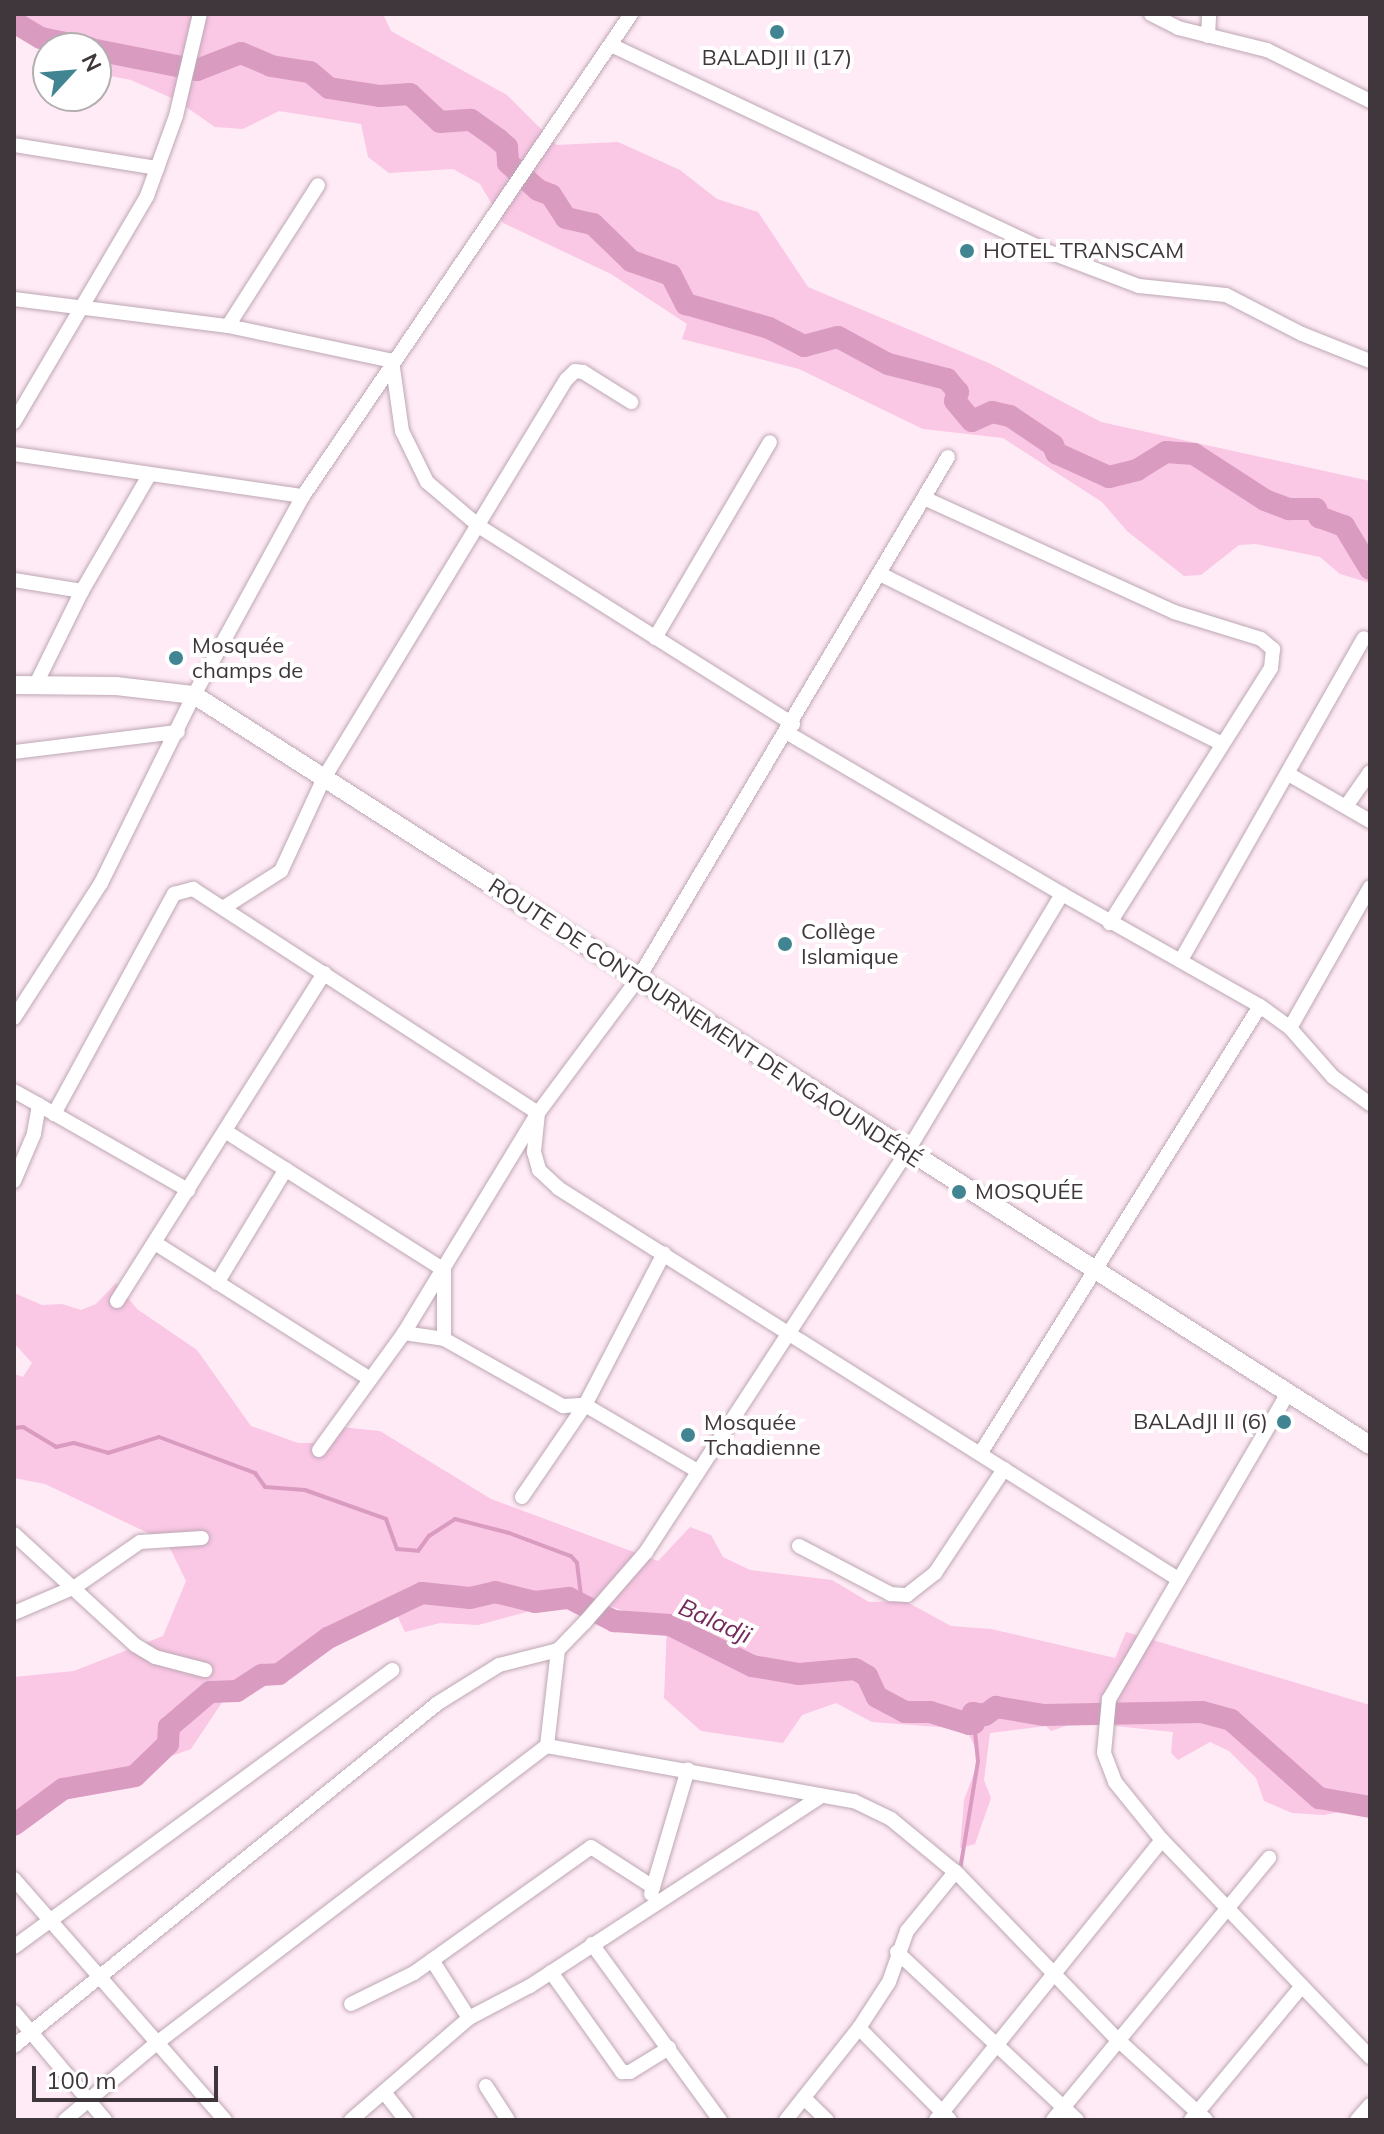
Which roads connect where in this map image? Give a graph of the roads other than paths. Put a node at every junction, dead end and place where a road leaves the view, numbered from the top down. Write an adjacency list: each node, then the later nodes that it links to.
1 (200, 14): 9 (street)
2 (631, 14): 6 (street)
3 (1151, 14): 5 (street)
4 (1209, 14): 5 (street)
5 (1208, 36): 7 (street)
6 (611, 45): 14 (street); 15 (street)
7 (1370, 101)
8 (14, 145): 9 (street)
9 (157, 168): 12 (street)
10 (318, 185): 13 (street)
11 (14, 299): 12 (street)
12 (79, 311): 13 (street); 17 (street)
13 (228, 326): 14 (street)
14 (392, 361): 22 (street); 24 (street)
15 (1370, 361)
16 (631, 402): 24 (street)
17 (14, 422)
18 (770, 442): 28 (street)
19 (14, 454): 21 (street)
20 (948, 457): 23 (street)
21 (148, 477): 22 (street); 27 (street)
22 (303, 496): 32 (street)
23 (924, 498): 25 (street); 35 (street)
24 (480, 527): 28 (street); 39 (street)
25 (882, 575): 33 (street); 35 (street)
26 (14, 580): 27 (street)
27 (82, 591): 31 (street)
28 (655, 638): 33 (street)
29 (1364, 638): 38 (street)
30 (14, 685): 31 (street, ROUTE DE CONTOURNEMENT DE NGAOUNDÉRÉ)
31 (35, 686): 32 (street, ROUTE DE CONTOURNEMENT DE NGAOUNDÉRÉ)
32 (194, 695): 34 (street); 39 (street, ROUTE DE CONTOURNEMENT DE NGAOUNDÉRÉ)
33 (790, 729): 43 (street); 48 (street)
34 (178, 732): 36 (street); 50 (street)
35 (1220, 743): 45 (street)
36 (14, 752)
37 (1370, 772): 40 (street)
38 (1290, 775): 40 (street); 46 (street)
39 (324, 778): 44 (street); 48 (street, ROUTE DE CONTOURNEMENT DE NGAOUNDÉRÉ)
40 (1347, 805): 41 (street)
41 (1370, 821)
42 (1370, 887): 51 (street)
43 (1062, 894): 45 (street); 58 (street)
44 (223, 908): 47 (street); 56 (street)
45 (1110, 923): 46 (street)
46 (1181, 960): 49 (street)
47 (324, 973): 55 (street); 57 (street)
48 (638, 979): 55 (street); 58 (street, ROUTE DE CONTOURNEMENT DE NGAOUNDÉRÉ)
49 (1260, 1006): 51 (street); 65 (street)
50 (14, 1018)
51 (1290, 1028): 53 (street)
52 (14, 1091): 54 (street)
53 (1370, 1104)
54 (39, 1105): 56 (street); 60 (street)
55 (538, 1113): 63 (street); 64 (street)
56 (54, 1114): 61 (street)
57 (225, 1131): 59 (street); 61 (street)
58 (907, 1152): 65 (street, ROUTE DE CONTOURNEMENT DE NGAOUNDÉRÉ); 68 (street)
59 (286, 1169): 64 (street); 66 (street)
60 (14, 1181)
61 (188, 1190): 62 (street)
62 (155, 1243): 66 (street); 67 (street)
63 (664, 1253): 68 (street); 73 (street)
64 (444, 1270): 69 (street); 70 (street)
65 (1095, 1272): 72 (street, ROUTE DE CONTOURNEMENT DE NGAOUNDÉRÉ); 76 (street)
66 (217, 1283): 71 (street)
67 (117, 1301)
68 (790, 1331): 76 (street); 78 (street)
69 (404, 1333): 70 (street); 71 (street)
70 (444, 1339): 73 (street)
71 (370, 1379): 75 (street)
72 (1288, 1393): 74 (street, ROUTE DE CONTOURNEMENT DE NGAOUNDÉRÉ); 83 (street)
73 (585, 1405): 78 (street); 79 (street)
74 (1370, 1445)
75 (319, 1450)
76 (980, 1454): 77 (street)
77 (1004, 1469): 82 (street); 83 (street)
78 (696, 1470): 86 (street)
79 (522, 1497)
80 (14, 1534): 84 (street)
81 (202, 1538): 84 (street)
82 (799, 1546)
83 (1178, 1579): 92 (street)
84 (75, 1587): 85 (street); 87 (street)
85 (14, 1613)
86 (558, 1650): 89 (street); 106 (street)
87 (205, 1670)
88 (393, 1670): 99 (street)
89 (547, 1746): 90 (street); 114 (street)
90 (688, 1769): 91 (street); 96 (street)
91 (822, 1796): 94 (street); 97 (street)
92 (1162, 1840): 98 (street); 105 (street)
93 (1269, 1858): 98 (street)
94 (958, 1873): 102 (street); 105 (street)
95 (14, 1879): 99 (street)
96 (653, 1887): 97 (street); 103 (street)
97 (649, 1906): 100 (street)
98 (1226, 1907): 107 (street); 113 (street)
99 (51, 1918): 101 (street); 106 (street)
100 (592, 1944): 104 (street); 117 (street)
101 (14, 1947)
102 (897, 1952): 111 (street); 115 (street)
103 (432, 1960): 108 (street); 110 (street)
104 (551, 1972): 110 (street); 117 (street)
105 (1056, 1972): 113 (street); 115 (street)
106 (99, 1973): 112 (street); 114 (street)
107 (1302, 1986): 118 (street); 126 (street)
108 (351, 2004)
109 (14, 2012): 112 (street)
110 (469, 2018): 120 (street)
111 (859, 2028): 121 (street); 125 (street)
112 (32, 2031): 116 (street); 122 (street)
113 (1117, 2039): 124 (street); 126 (street)
114 (158, 2042): 122 (street); 127 (street)
115 (997, 2044): 124 (street); 125 (street)
116 (14, 2046)
117 (669, 2048): 133 (street)
118 (1370, 2057)
119 (486, 2086): 132 (street)
120 (384, 2092): 130 (street); 131 (street)
121 (804, 2098): 134 (street); 135 (street)
122 (89, 2100): 128 (street); 129 (street)
123 (1370, 2105): 138 (street)
124 (1063, 2107): 136 (street); 137 (street)
125 (942, 2117)
126 (1198, 2117)
127 (224, 2119)
128 (65, 2120)
129 (105, 2120)
130 (351, 2120)
131 (406, 2120)
132 (508, 2120)
133 (720, 2120)
134 (786, 2120)
135 (827, 2120)
136 (1053, 2120)
137 (1077, 2120)
138 (1357, 2120)

